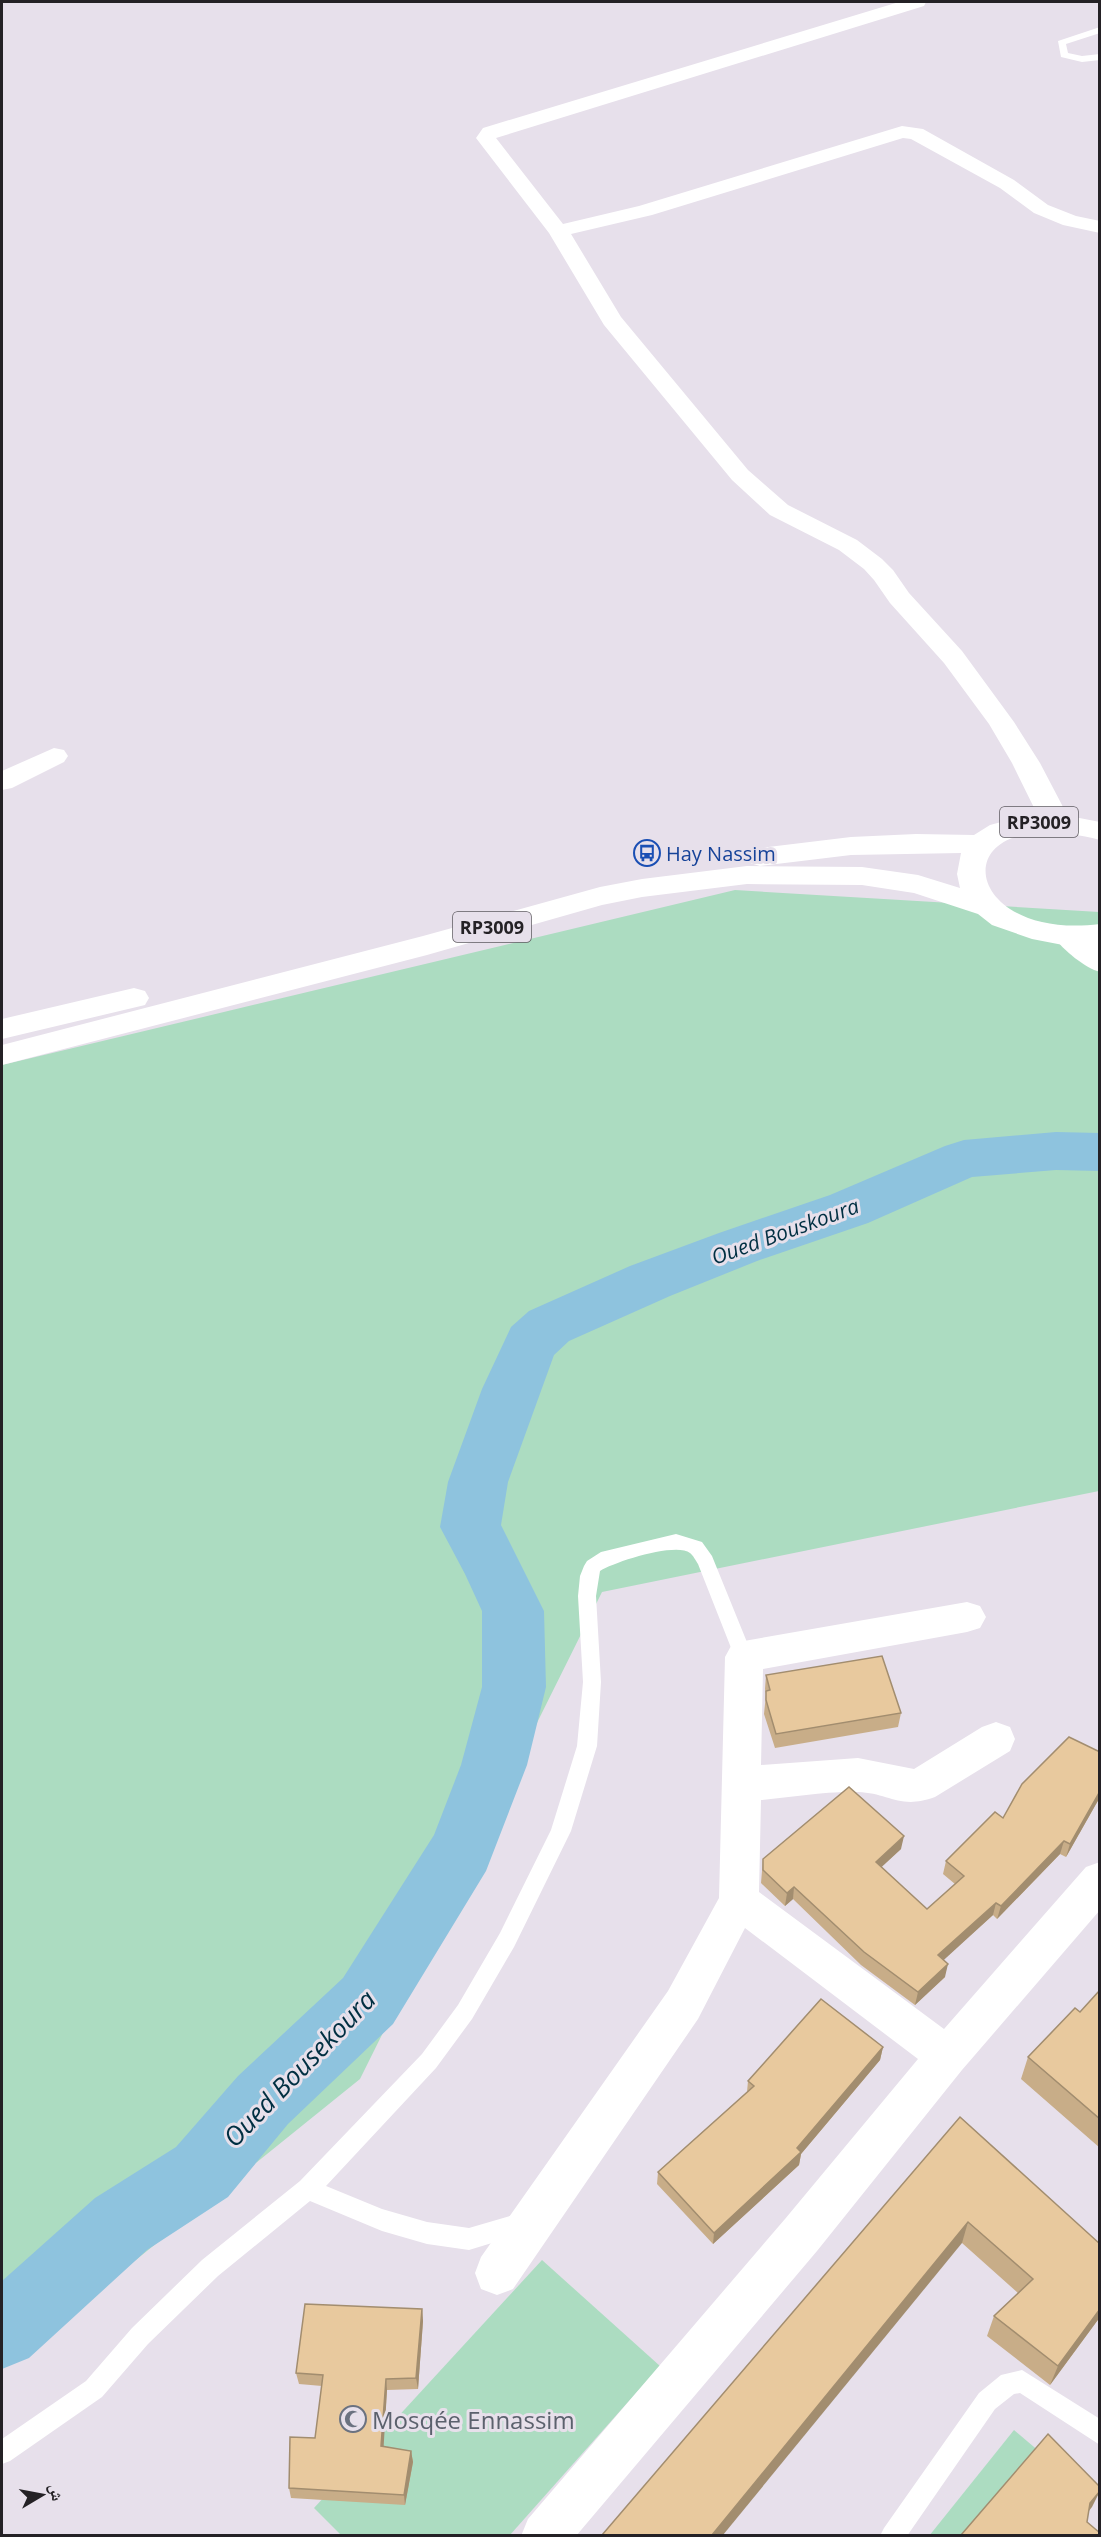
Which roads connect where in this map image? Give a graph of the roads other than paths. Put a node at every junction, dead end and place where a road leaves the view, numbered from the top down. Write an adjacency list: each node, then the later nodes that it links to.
1 (917, 2): 5 (street)
2 (1100, 30): 3 (lane)
3 (1100, 57)
4 (1100, 227): 5 (street)
5 (558, 231): 8 (street)
6 (54, 756): 7 (street)
7 (2, 782)
8 (1054, 822): 9 (street, RP3009); 10 (street, RP3009)
9 (1100, 831)
10 (982, 844): 11 (street, RP3009); 15 (street, RP3009)
11 (989, 908): 13 (street, RP3009); 16 (street, RP3009)
12 (1100, 934): 13 (street, RP3009)
13 (1069, 937): 14 (street)
14 (1100, 962)
15 (2, 1029)
16 (2, 1055)
17 (967, 1617): 18 (street)
18 (744, 1658): 20 (street); 24 (lane)
19 (996, 1739): 20 (street)
20 (741, 1784): 22 (street)
21 (1100, 1880): 23 (street)
22 (739, 1900): 23 (street); 25 (street)
23 (947, 2056): 29 (street)
24 (308, 2189): 25 (lane); 28 (lane)
25 (536, 2217): 26 (street)
26 (497, 2273)
27 (1100, 2434): 30 (lane)
28 (2, 2453)
29 (545, 2535)
30 (892, 2535)

